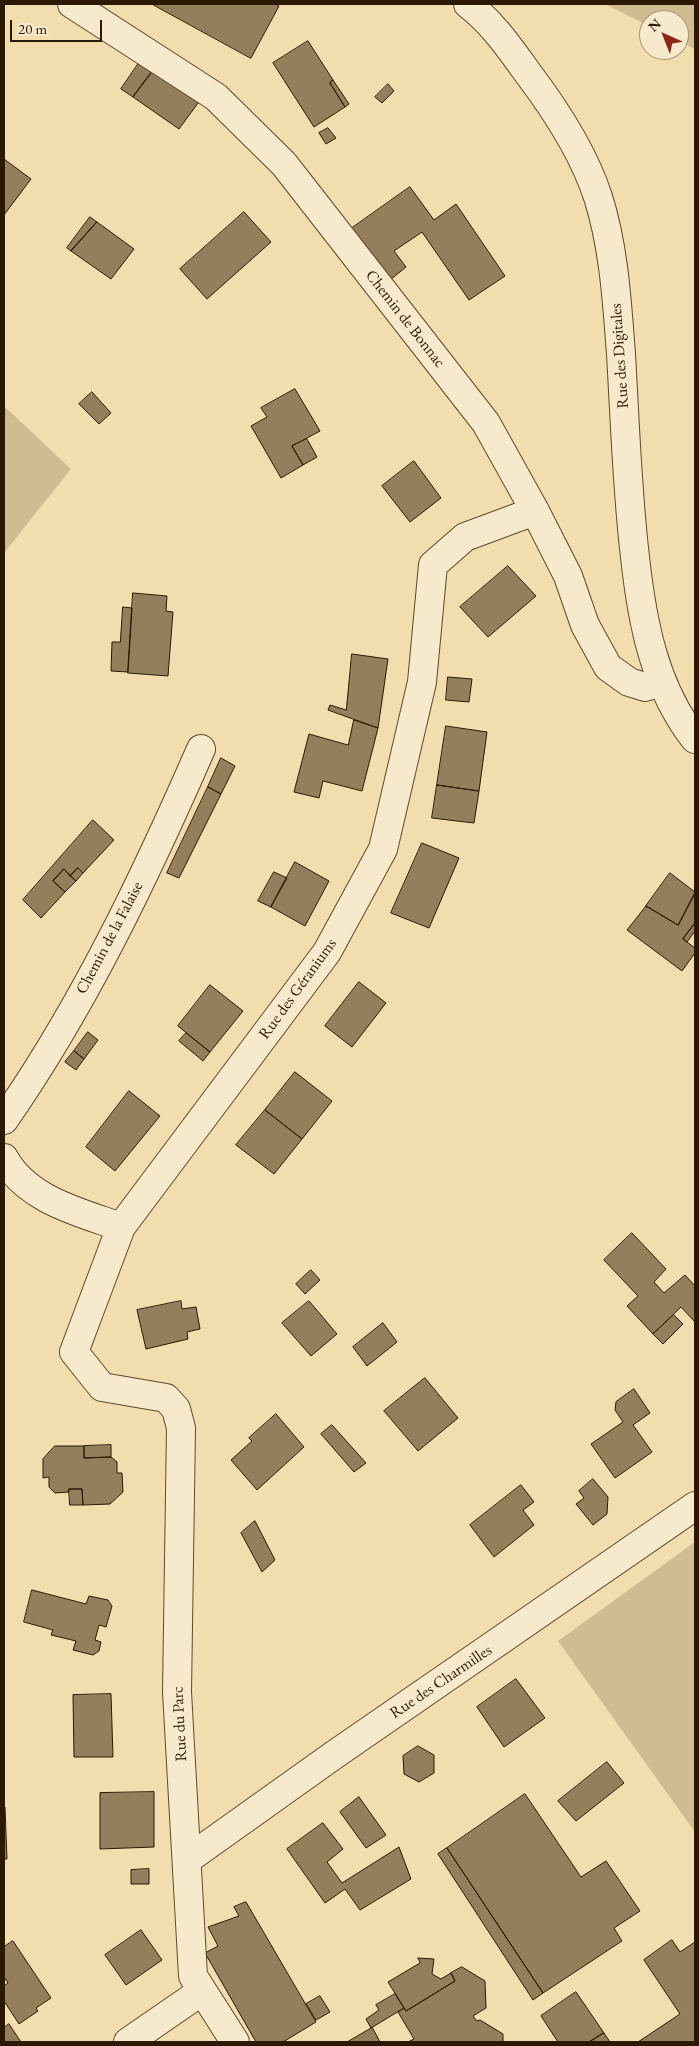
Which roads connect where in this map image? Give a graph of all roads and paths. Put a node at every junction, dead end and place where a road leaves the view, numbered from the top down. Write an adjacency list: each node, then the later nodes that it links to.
1 (72, 4): 3 (street, Chemin de Bonnac)
2 (468, 4): 4 (street, Rue des Digitales)
3 (535, 511): 4 (street, Chemin de Bonnac); 9 (street, Rue des Géraniums)
4 (661, 682): 5 (street, Rue des Digitales)
5 (695, 739)
6 (201, 749): 7 (street, Chemin de la Falaise)
7 (4, 1120)
8 (4, 1158): 9 (street)
9 (121, 1227): 10 (street, Rue des Géraniums)
10 (166, 1398): 12 (street, Rue du Parc)
11 (695, 1506): 12 (street, Rue des Charmilles)
12 (188, 1859): 13 (street, Rue du Parc)
13 (202, 1991): 14 (street); 15 (street, Rue du Parc)
14 (128, 2042)
15 (235, 2042)

